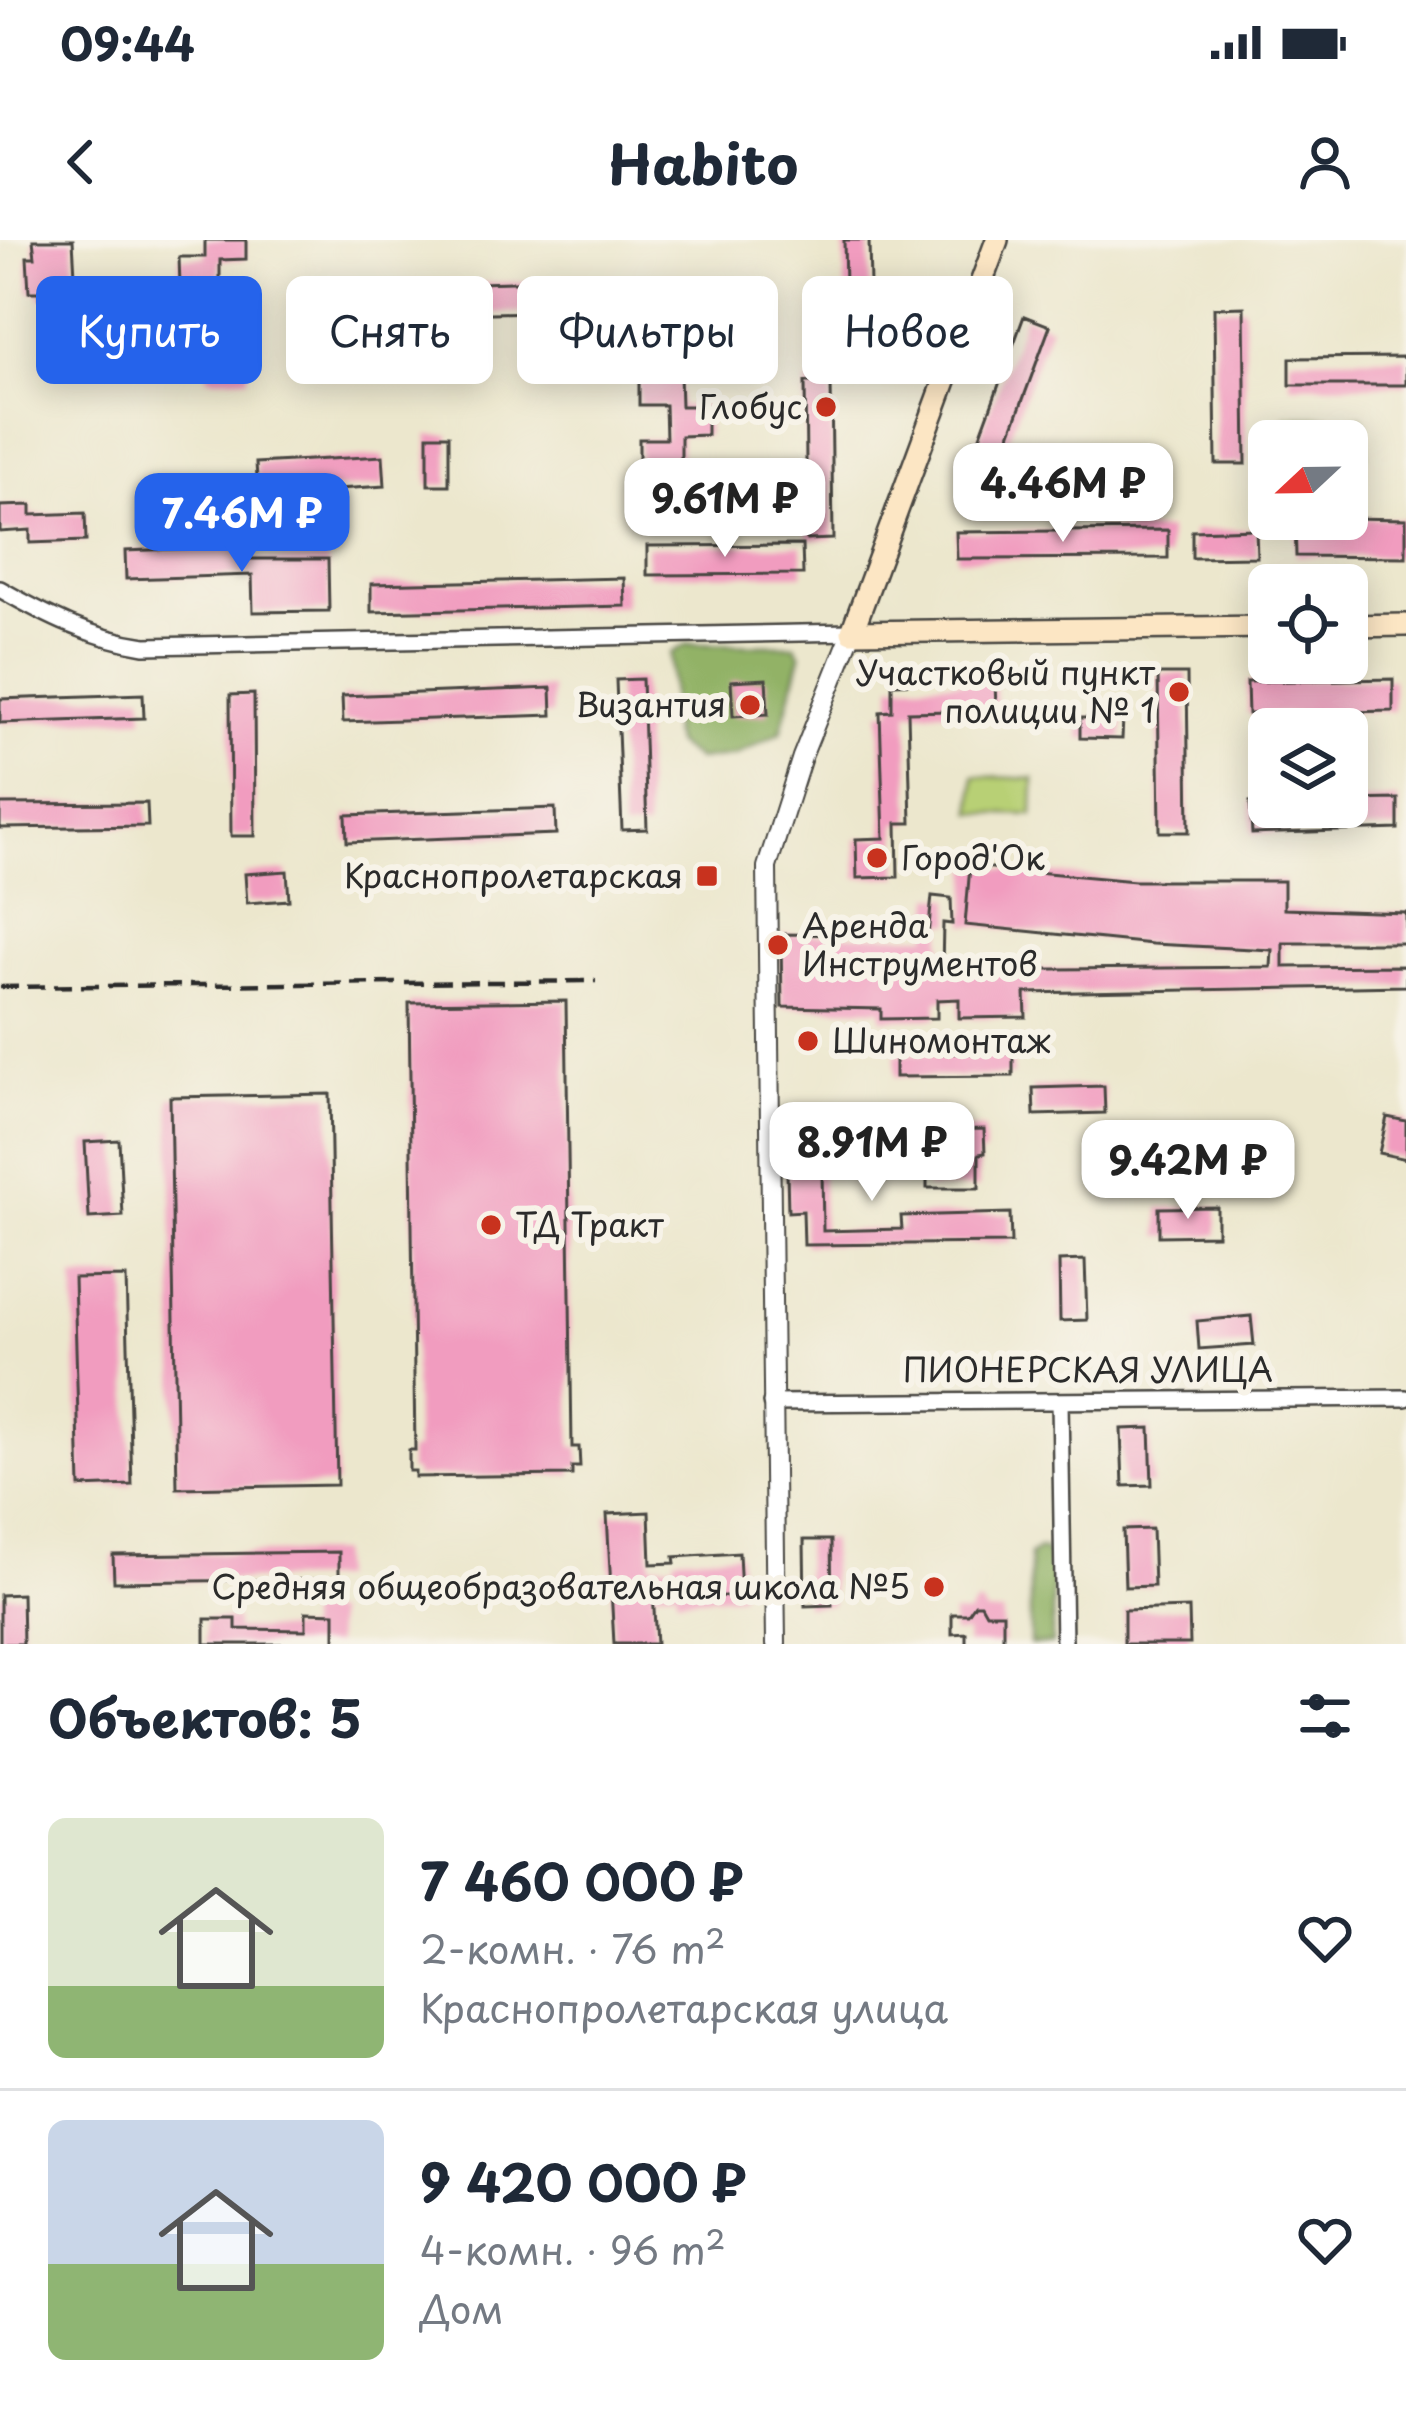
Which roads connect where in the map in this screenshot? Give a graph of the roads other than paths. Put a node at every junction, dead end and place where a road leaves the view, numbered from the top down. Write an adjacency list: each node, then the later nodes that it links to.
1 (997, 240): 6 (main road)
2 (0, 589): 6 (street)
3 (1406, 625): 4 (main road)
4 (1368, 626)
5 (1248, 627): 6 (main road)
6 (852, 632): 9 (street)
7 (1406, 1398): 8 (street, ПИОНЕРСКАЯ УЛИЦА)
8 (1060, 1400): 9 (street, ПИОНЕРСКАЯ УЛИЦА); 11 (street)
9 (771, 1403): 10 (street)
10 (776, 1644)
11 (1064, 1644)

